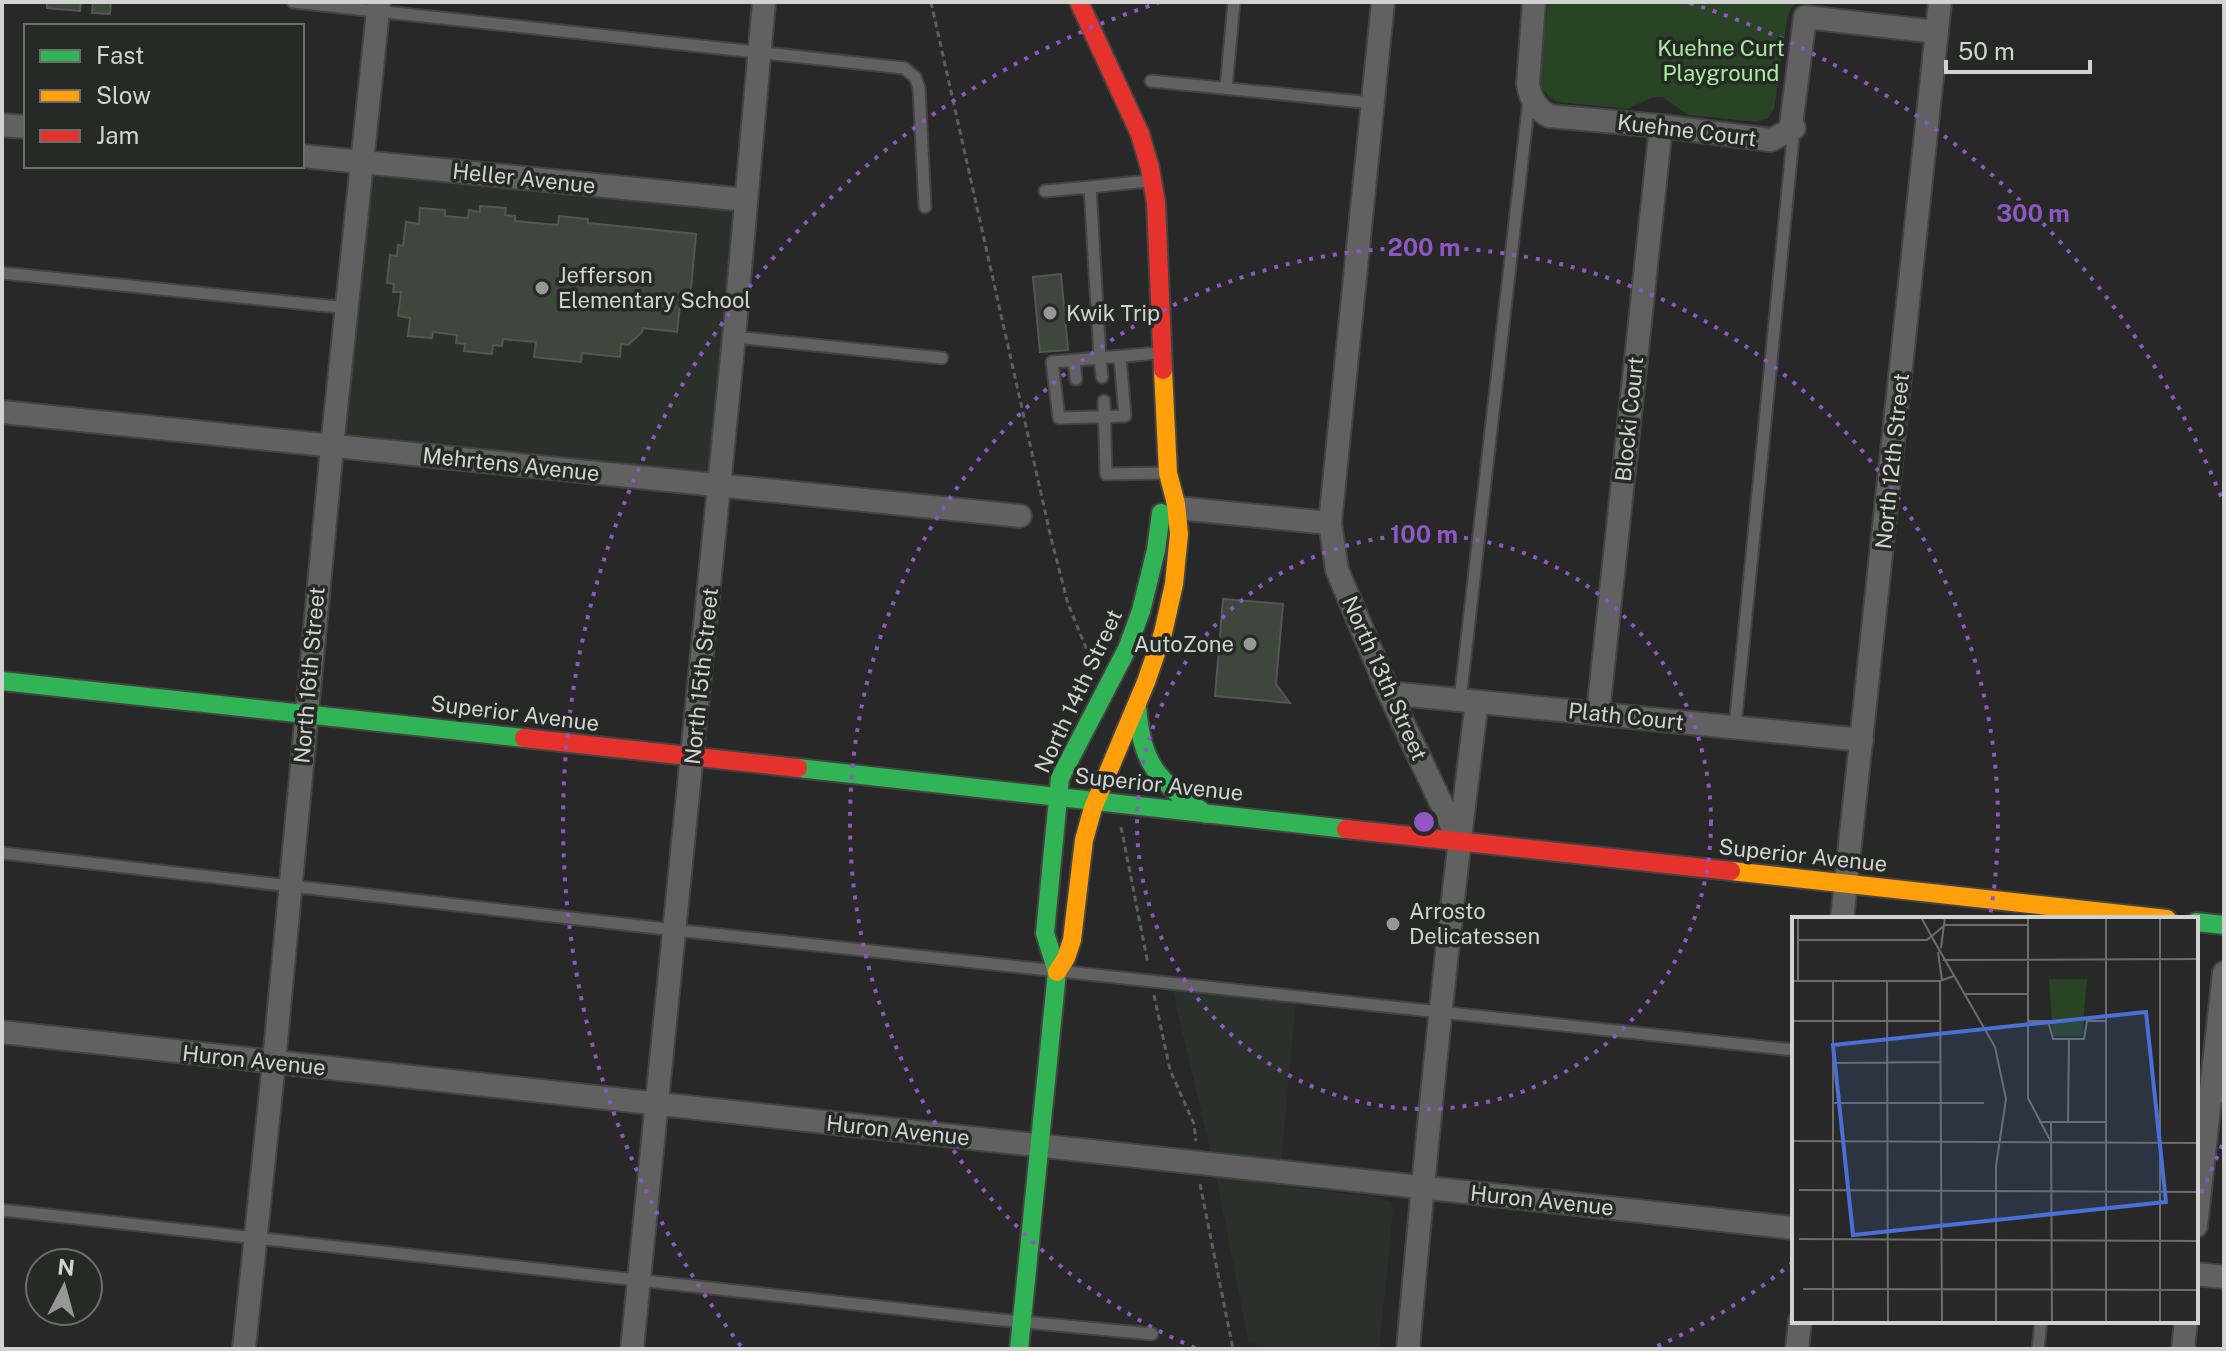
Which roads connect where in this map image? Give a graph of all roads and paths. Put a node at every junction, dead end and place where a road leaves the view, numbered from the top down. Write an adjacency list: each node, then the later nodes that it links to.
1 (293, 2): 9 (lane)
2 (764, 2): 12 (street, North 15th Street)
3 (931, 2): 49 (path)
4 (1079, 2): 23 (street)
5 (1234, 2): 14 (lane)
6 (1383, 2): 16 (street, North 13th Street)
7 (1534, 2): 15 (street)
8 (1940, 2): 11 (street, North 12th Street)
9 (379, 6): 12 (lane); 22 (street, North 16th Street)
10 (1807, 10): 11 (street, Kuehne Court); 20 (street, Kuehne Court)
11 (1937, 32): 57 (street, North 12th Street)
12 (759, 53): 26 (street, North 15th Street); 27 (lane)
13 (1151, 81): 14 (lane)
14 (1226, 88): 16 (lane)
15 (1530, 96): 18 (street, Kuehne Court); 52 (lane)
16 (1372, 103): 48 (street, North 13th Street)
17 (2, 125): 19 (street)
18 (1661, 126): 20 (street, Kuehne Court); 55 (street, Blocki Court)
19 (24, 127)
20 (1794, 128): 56 (lane)
21 (304, 156): 22 (street, Heller Avenue)
22 (364, 162): 26 (street, Heller Avenue); 29 (street, North 16th Street)
23 (1152, 181): 24 (lane); 31 (street)
24 (1090, 187): 25 (lane); 34 (lane)
25 (1045, 191)
26 (746, 200): 30 (street, North 15th Street)
27 (925, 207)
28 (2, 273): 29 (lane)
29 (348, 308): 43 (street, North 16th Street)
30 (734, 337): 33 (lane); 45 (street, North 15th Street)
31 (1163, 353): 32 (lane); 44 (street)
32 (1120, 357): 34 (lane); 42 (lane)
33 (942, 358)
34 (1100, 358): 35 (lane); 36 (lane)
35 (1074, 360): 37 (lane); 41 (lane)
36 (1102, 377)
37 (1076, 379)
38 (1104, 401): 42 (lane)
39 (1078, 402): 41 (lane)
40 (2, 412): 43 (street, Mehrtens Avenue)
41 (1078, 417): 42 (lane)
42 (1105, 417): 44 (lane)
43 (332, 447): 45 (street, Mehrtens Avenue); 54 (street, North 16th Street)
44 (1168, 473): 46 (street, North 14th Street); 59 (street, North 14th Street)
45 (719, 485): 47 (street, Mehrtens Avenue); 58 (street, North 15th Street)
46 (1177, 508): 48 (street); 53 (street, North 14th Street)
47 (1020, 516)
48 (1330, 523): 51 (street, North 13th Street)
49 (1091, 659)
50 (2, 681): 54 (street, Superior Avenue)
51 (1389, 693): 52 (street, Plath Court); 63 (street, North 13th Street)
52 (1469, 701): 55 (street, Plath Court); 63 (street)
53 (1137, 706): 60 (street, North 14th Street); 62 (street)
54 (305, 713): 58 (street, Superior Avenue); 65 (street, North 16th Street)
55 (1598, 713): 56 (street, Plath Court)
56 (1735, 727): 57 (street, Plath Court)
57 (1862, 740): 66 (street, North 12th Street)
58 (693, 757): 59 (street, Superior Avenue); 71 (street, North 15th Street)
59 (1058, 797): 60 (street, Superior Avenue); 72 (street, North 14th Street)
60 (1094, 801): 61 (street, Superior Avenue); 72 (street, North 14th Street)
61 (1123, 804): 62 (street, Superior Avenue); 74 (path)
62 (1206, 814): 63 (street, Superior Avenue)
63 (1459, 841): 66 (street, Superior Avenue); 75 (street)
64 (2, 853): 65 (lane)
65 (290, 884): 71 (lane); 78 (street, North 16th Street)
66 (1846, 884): 67 (street, North 12th Street); 68 (street, Superior Avenue)
67 (1842, 917)
68 (2149, 917)
69 (2198, 922): 70 (street)
70 (2224, 925)
71 (675, 930): 72 (lane); 80 (street, North 15th Street)
72 (1057, 972): 74 (lane); 81 (street, North 14th Street)
73 (2224, 973): 79 (street)
74 (1152, 982): 75 (lane); 82 (path)
75 (1441, 1012): 77 (lane); 83 (street)
76 (2, 1032): 78 (street, Huron Avenue)
77 (1792, 1050)
78 (274, 1062): 80 (street, Huron Avenue); 87 (street, North 16th Street)
79 (2210, 1096): 84 (street)
80 (657, 1104): 81 (street, Huron Avenue); 90 (street, North 15th Street)
81 (1039, 1145): 82 (street, Huron Avenue); 91 (street, North 14th Street)
82 (1198, 1163): 83 (street, Huron Avenue); 99 (path)
83 (1422, 1187): 86 (street, Huron Avenue); 100 (street)
84 (2198, 1207)
85 (2, 1210): 87 (lane)
86 (1792, 1228)
87 (256, 1239): 90 (lane); 96 (street, North 16th Street)
88 (2198, 1274): 89 (street)
89 (2224, 1277)
90 (640, 1279): 91 (lane); 97 (street, North 15th Street)
91 (1022, 1322): 95 (lane); 98 (street, North 14th Street)
92 (1800, 1323): 101 (street)
93 (2041, 1323): 102 (lane)
94 (2186, 1323): 103 (street)
95 (1152, 1334)
96 (244, 1349)
97 (632, 1349)
98 (1019, 1349)
99 (1233, 1349)
100 (1408, 1349)
101 (1797, 1349)
102 (2038, 1349)
103 (2183, 1349)

